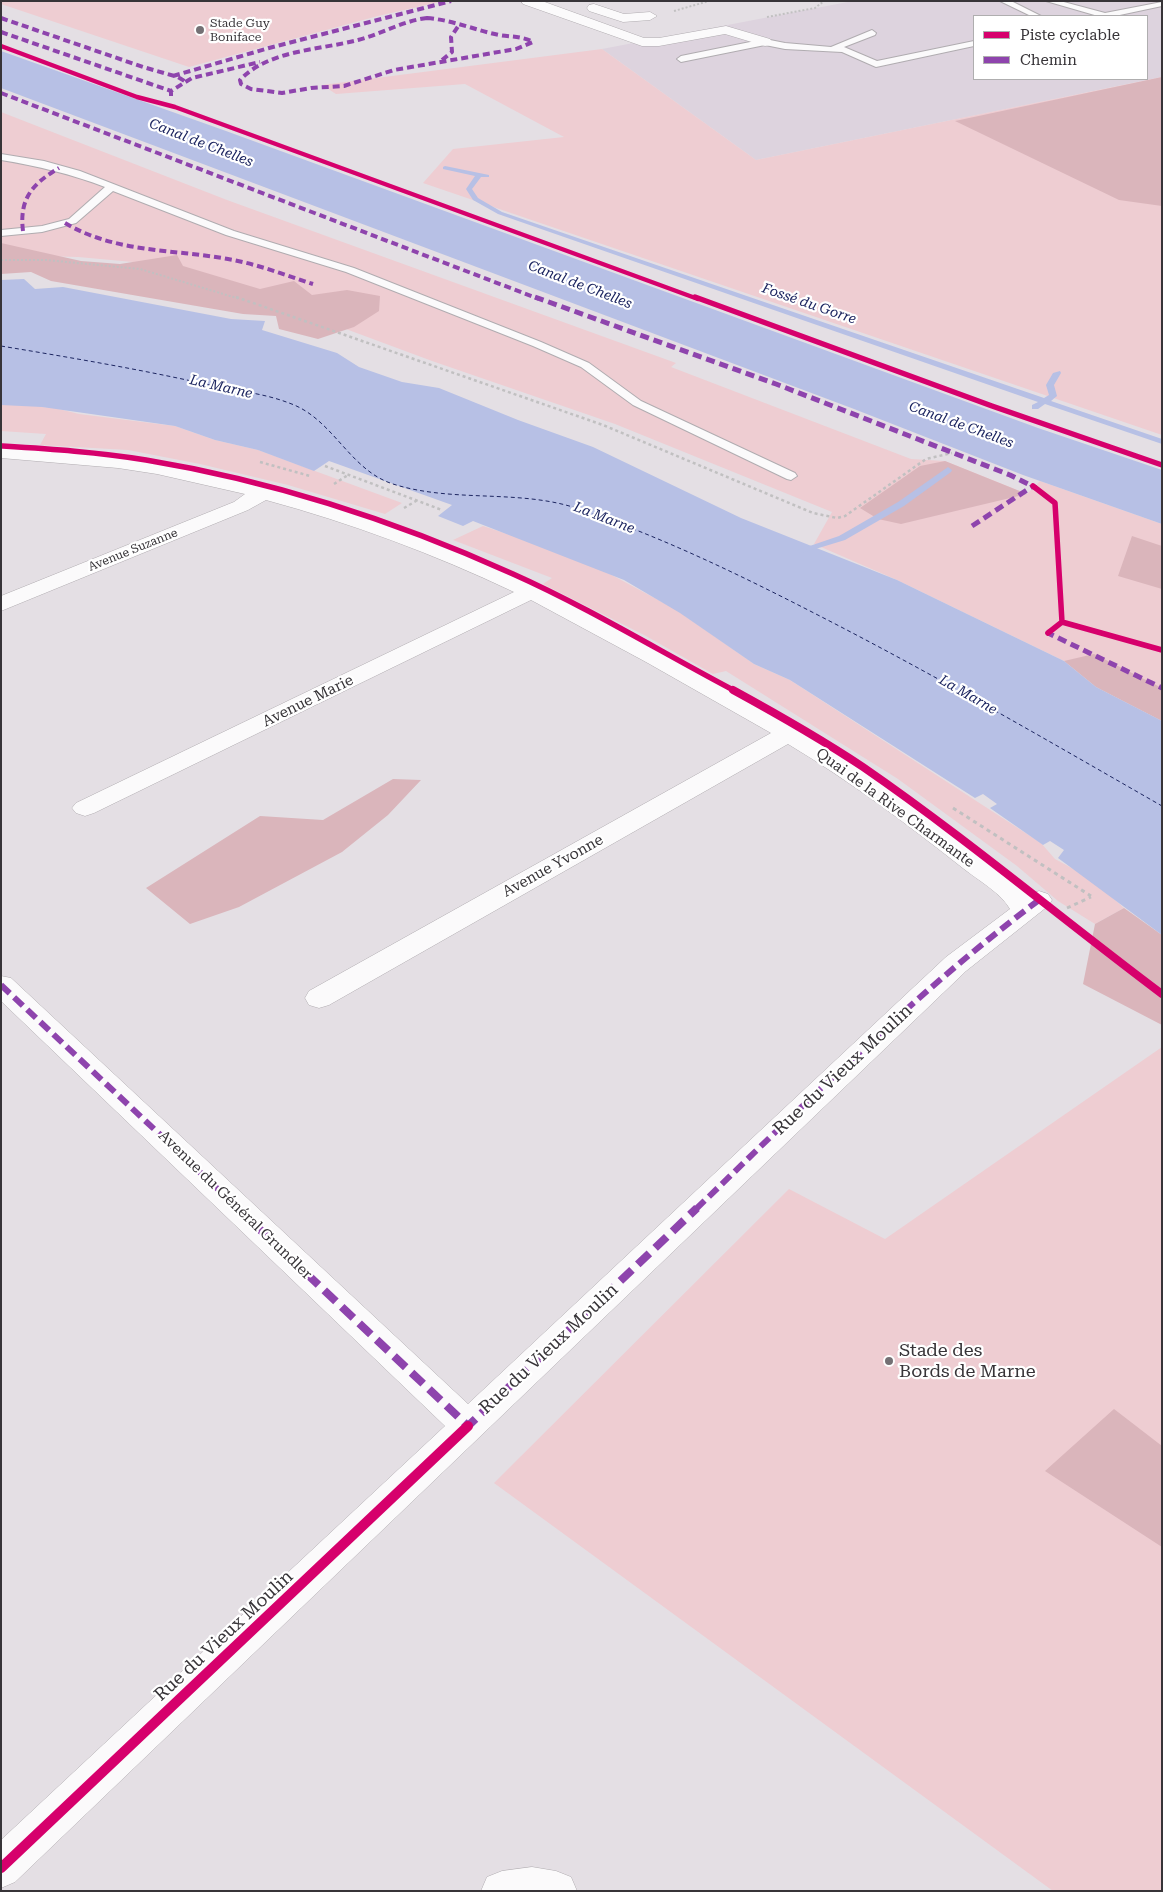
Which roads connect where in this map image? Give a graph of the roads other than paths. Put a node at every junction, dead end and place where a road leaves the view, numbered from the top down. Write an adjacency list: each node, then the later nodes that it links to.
1 (528, 1): 11 (street)
2 (1004, 1): 6 (lane)
3 (1050, 1): 7 (lane)
4 (1162, 4): 8 (lane)
5 (585, 5): 9 (street)
6 (1035, 15)
7 (1101, 15)
8 (1110, 15)
9 (650, 16)
10 (872, 33): 13 (lane)
11 (765, 42): 13 (lane); 14 (lane)
12 (973, 44): 13 (lane)
13 (833, 49)
14 (681, 59)
15 (1, 157): 16 (lane)
16 (111, 188): 17 (lane); 19 (lane)
17 (1, 233)
18 (1, 452): 20 (street, Quai de la Rive Charmante)
19 (791, 476)
20 (262, 493): 21 (street, Quai de la Rive Charmante); 22 (street, Avenue Suzanne)
21 (531, 592): 23 (street, Quai de la Rive Charmante); 24 (street, Avenue Marie)
22 (1, 604)
23 (788, 734): 25 (street, Quai de la Rive Charmante); 27 (street, Avenue Yvonne)
24 (85, 808)
25 (1039, 908): 28 (street, Rue du Vieux Moulin)
26 (1, 985): 28 (street, Avenue du Général Grundler)
27 (319, 998)
28 (468, 1426): 29 (street, Rue du Vieux Moulin)
29 (1, 1868)
30 (502, 1891): 31 (street)
31 (556, 1891)

